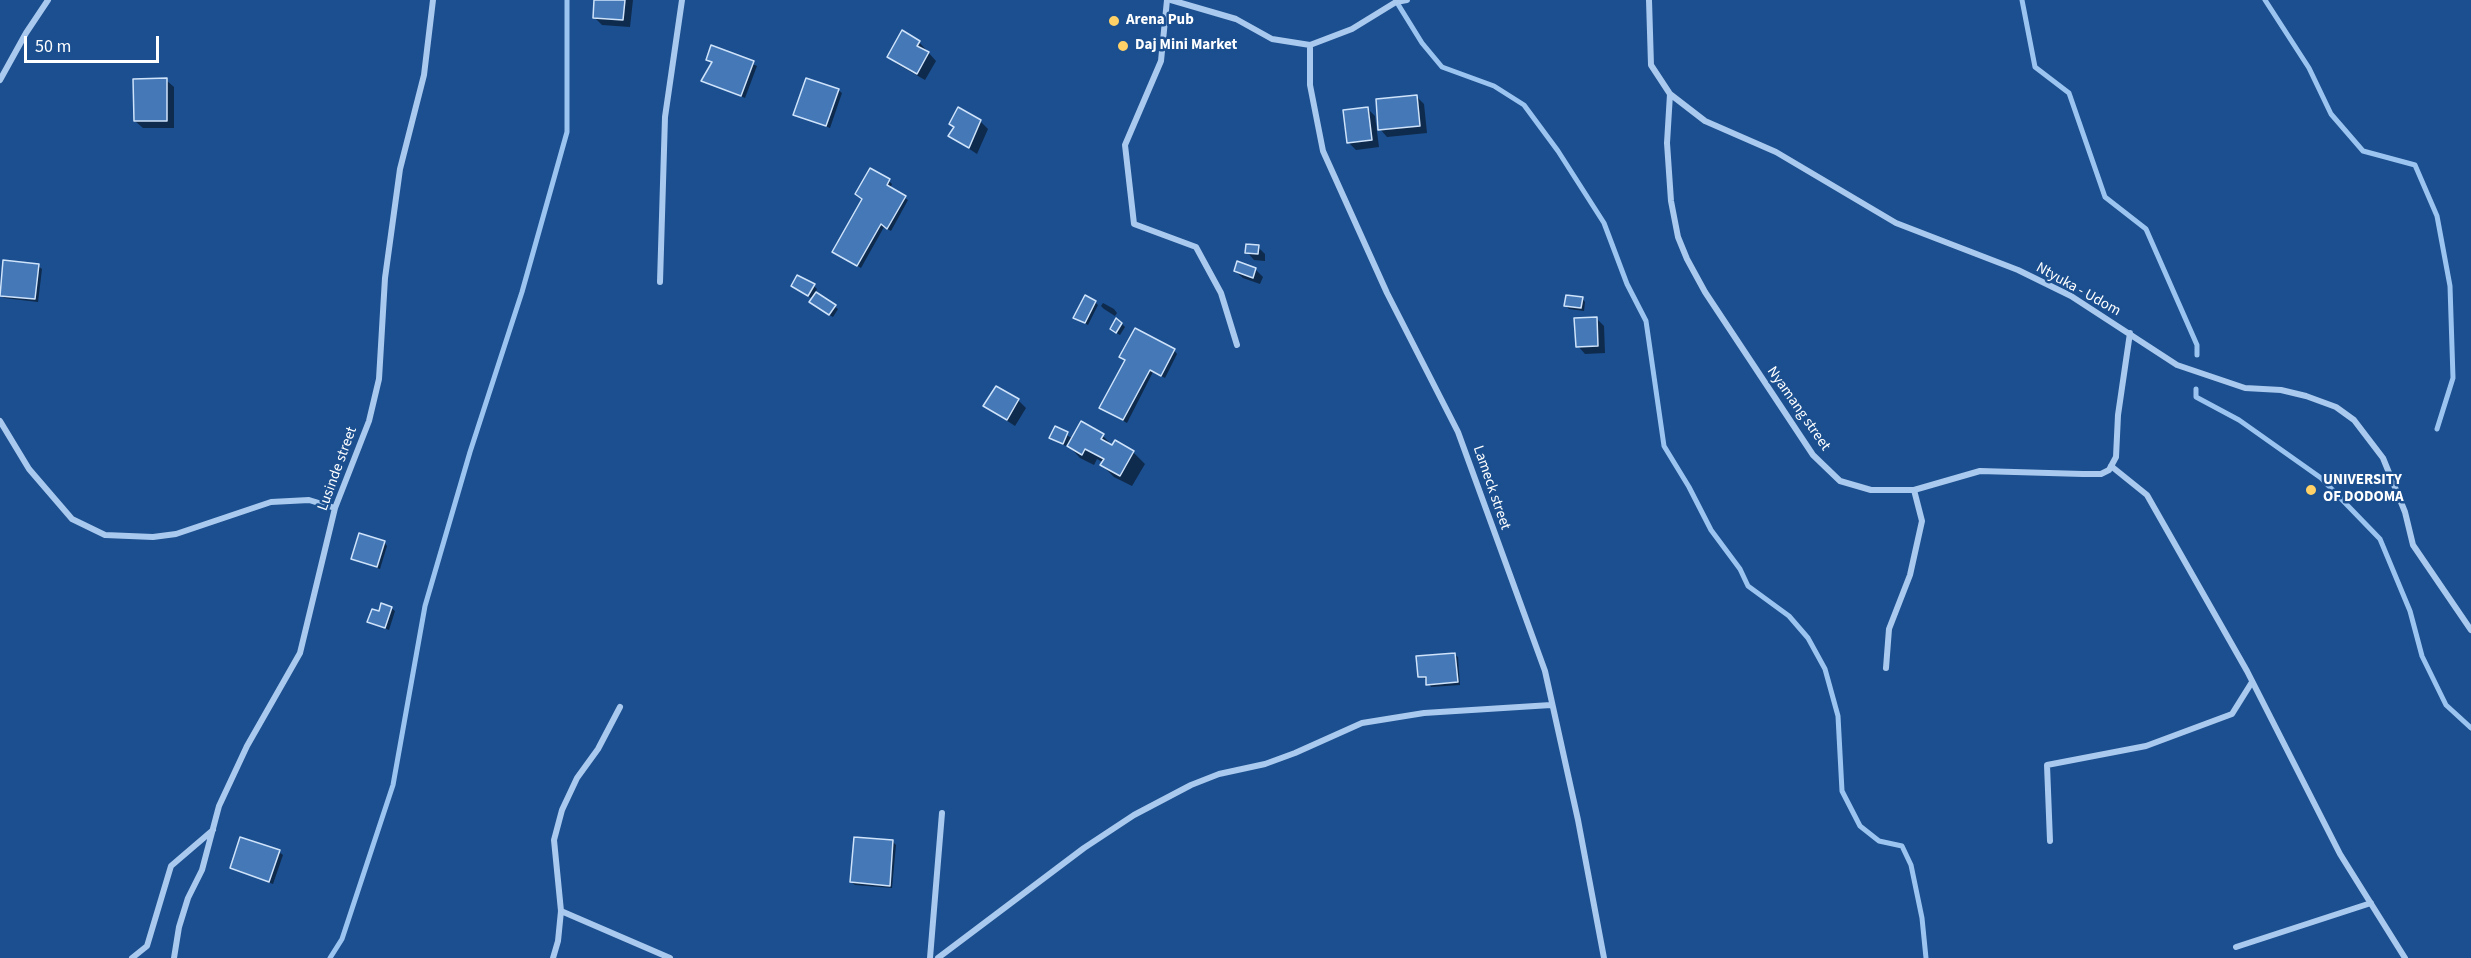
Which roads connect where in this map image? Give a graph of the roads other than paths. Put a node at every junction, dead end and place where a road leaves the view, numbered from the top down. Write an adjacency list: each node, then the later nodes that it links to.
1 (48, 0): 8 (street)
2 (433, 0): 16 (street, Lusinde street)
3 (682, 0): 10 (street)
4 (1169, 0): 7 (street); 12 (street)
5 (1407, 0): 7 (street)
6 (1649, 0): 9 (street, Ntyuka - Udom)
7 (1310, 45): 20 (street, Lameck street)
8 (0, 80)
9 (1670, 94): 11 (street, Ntyuka - Udom); 15 (street, Nyamang street)
10 (660, 282)
11 (2130, 333): 14 (street); 17 (street, Ntyuka - Udom)
12 (1238, 345)
13 (0, 421): 16 (street)
14 (2112, 466): 15 (street, Nyamang street); 19 (street)
15 (1914, 490): 18 (street)
16 (335, 508): 23 (street, Lusinde street)
17 (2471, 630)
18 (1886, 668)
19 (2252, 682): 24 (street); 25 (street)
20 (1551, 705): 33 (street); 34 (street, Lameck street)
21 (620, 707): 26 (street)
22 (942, 813): 32 (street)
23 (214, 829): 28 (street); 29 (street, Lusinde street)
24 (2050, 841)
25 (2371, 903): 27 (street); 35 (street)
26 (561, 911): 30 (street); 31 (street)
27 (2236, 947)
28 (132, 958)
29 (174, 958)
30 (553, 958)
31 (670, 958)
32 (930, 958)
33 (938, 958)
34 (1604, 958)
35 (2405, 958)

